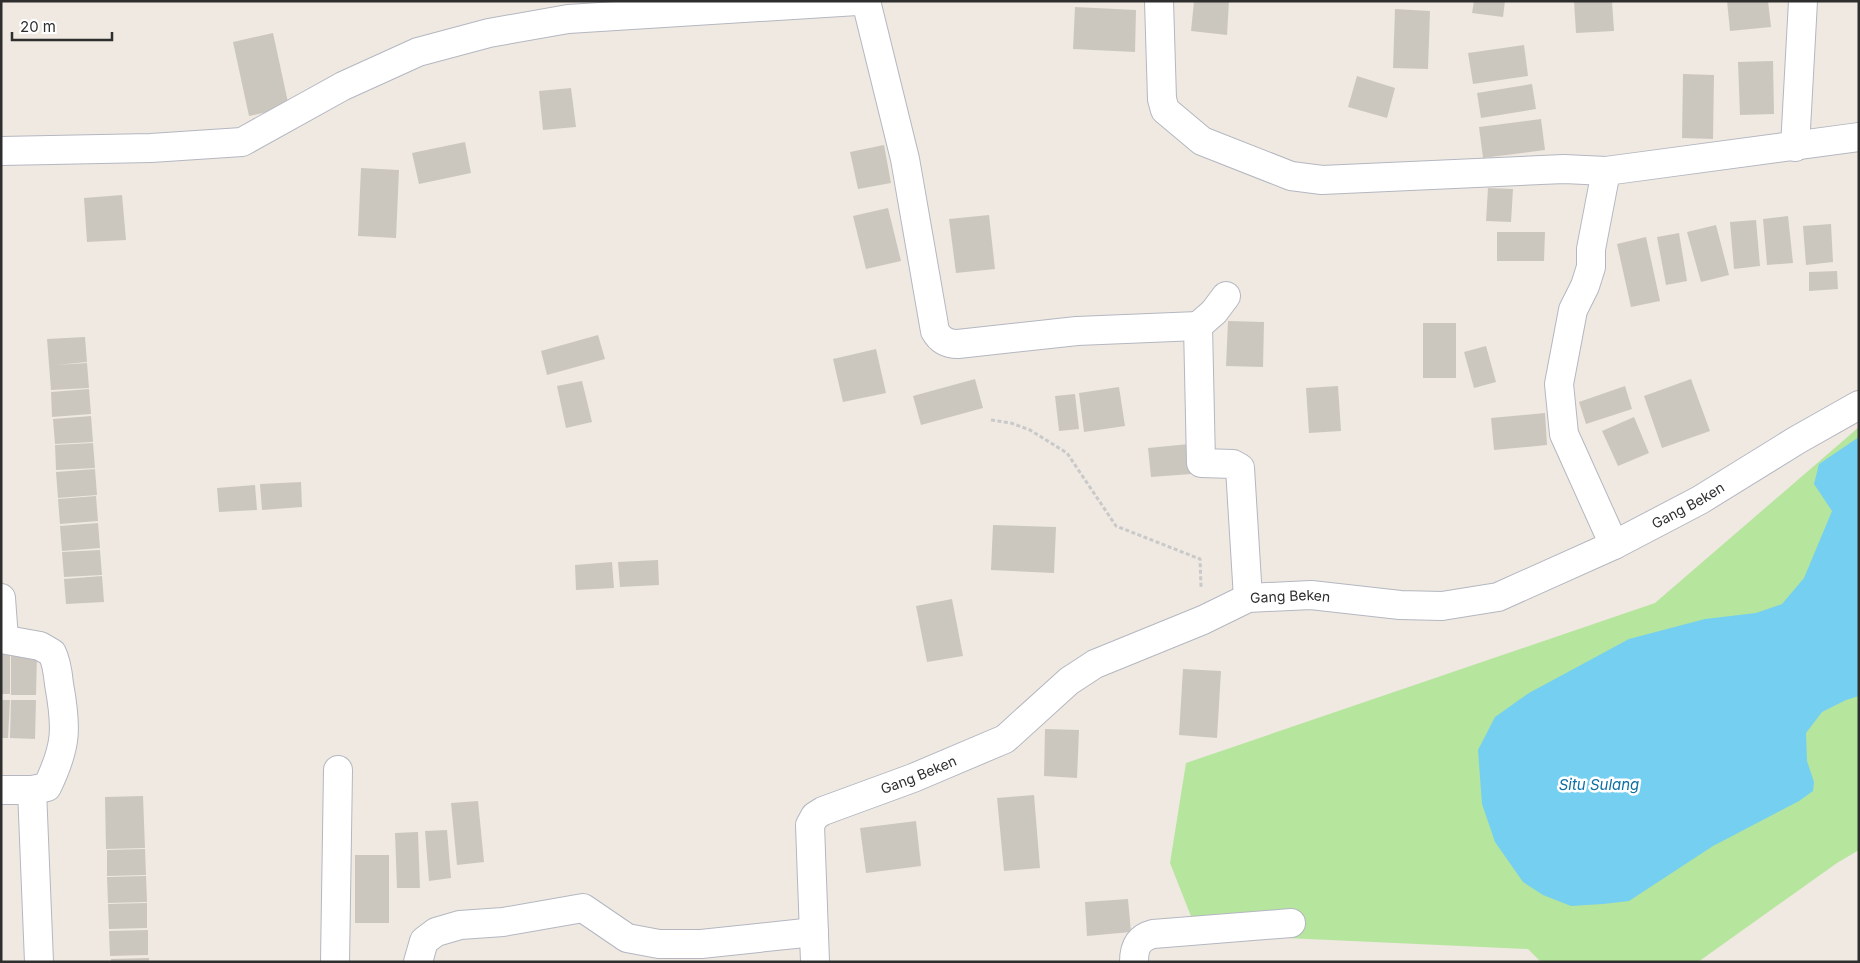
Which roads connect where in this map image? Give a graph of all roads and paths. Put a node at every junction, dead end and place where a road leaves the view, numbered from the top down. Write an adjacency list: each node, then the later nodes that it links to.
1 (856, 1): 7 (street)
2 (866, 1): 10 (street)
3 (1159, 1): 8 (street)
4 (1803, 1): 6 (street)
5 (1859, 137): 6 (street)
6 (1795, 147): 8 (street)
7 (1, 151)
8 (1606, 172): 13 (street)
9 (1226, 296): 10 (street)
10 (1198, 326): 15 (street)
11 (1859, 405): 13 (street, Gang Beken)
12 (991, 420): 16 (path)
13 (1614, 545): 15 (street, Gang Beken)
14 (1, 598): 17 (street)
15 (1248, 598): 16 (street, Gang Beken)
16 (1203, 620): 22 (street, Gang Beken)
17 (3, 640): 20 (street)
18 (338, 770): 24 (street)
19 (1, 790): 20 (street)
20 (32, 790): 23 (street)
21 (1291, 923): 27 (street)
22 (814, 932): 25 (street); 26 (street, Gang Beken)
23 (39, 962)
24 (335, 962)
25 (418, 962)
26 (815, 962)
27 (1134, 962)

